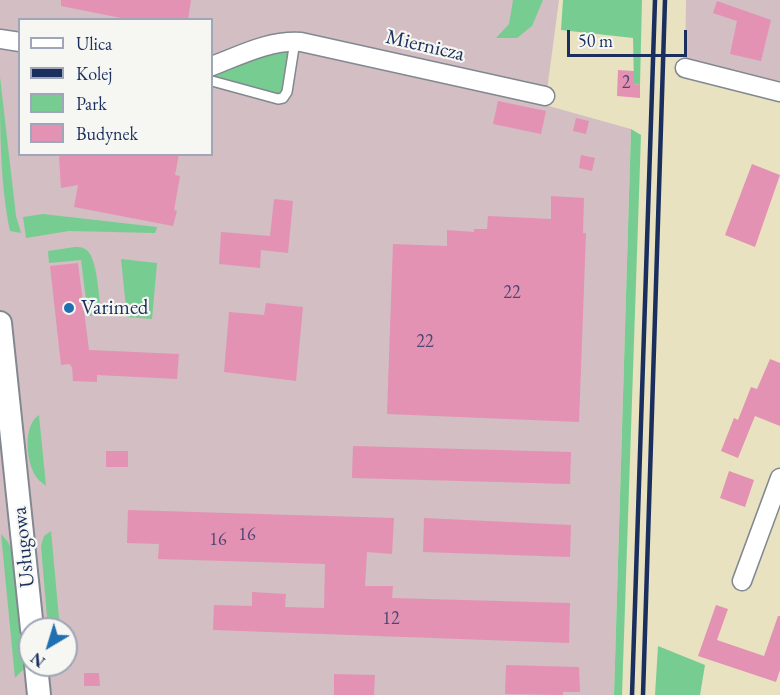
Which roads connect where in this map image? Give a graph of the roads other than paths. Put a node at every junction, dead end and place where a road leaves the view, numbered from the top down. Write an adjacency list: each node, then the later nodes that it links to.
1 (0, 39): 3 (street)
2 (295, 41): 4 (street, Miernicza); 6 (lane); 8 (street, Miernicza)
3 (18, 42)
4 (213, 66)
5 (685, 68): 7 (street)
6 (213, 81)
7 (780, 92)
8 (545, 96)
9 (1, 336): 10 (street, Usługowa)
10 (4, 405): 13 (street, Usługowa)
11 (780, 478): 12 (street)
12 (742, 581)
13 (30, 617)
14 (37, 677): 15 (street)
15 (39, 695)

